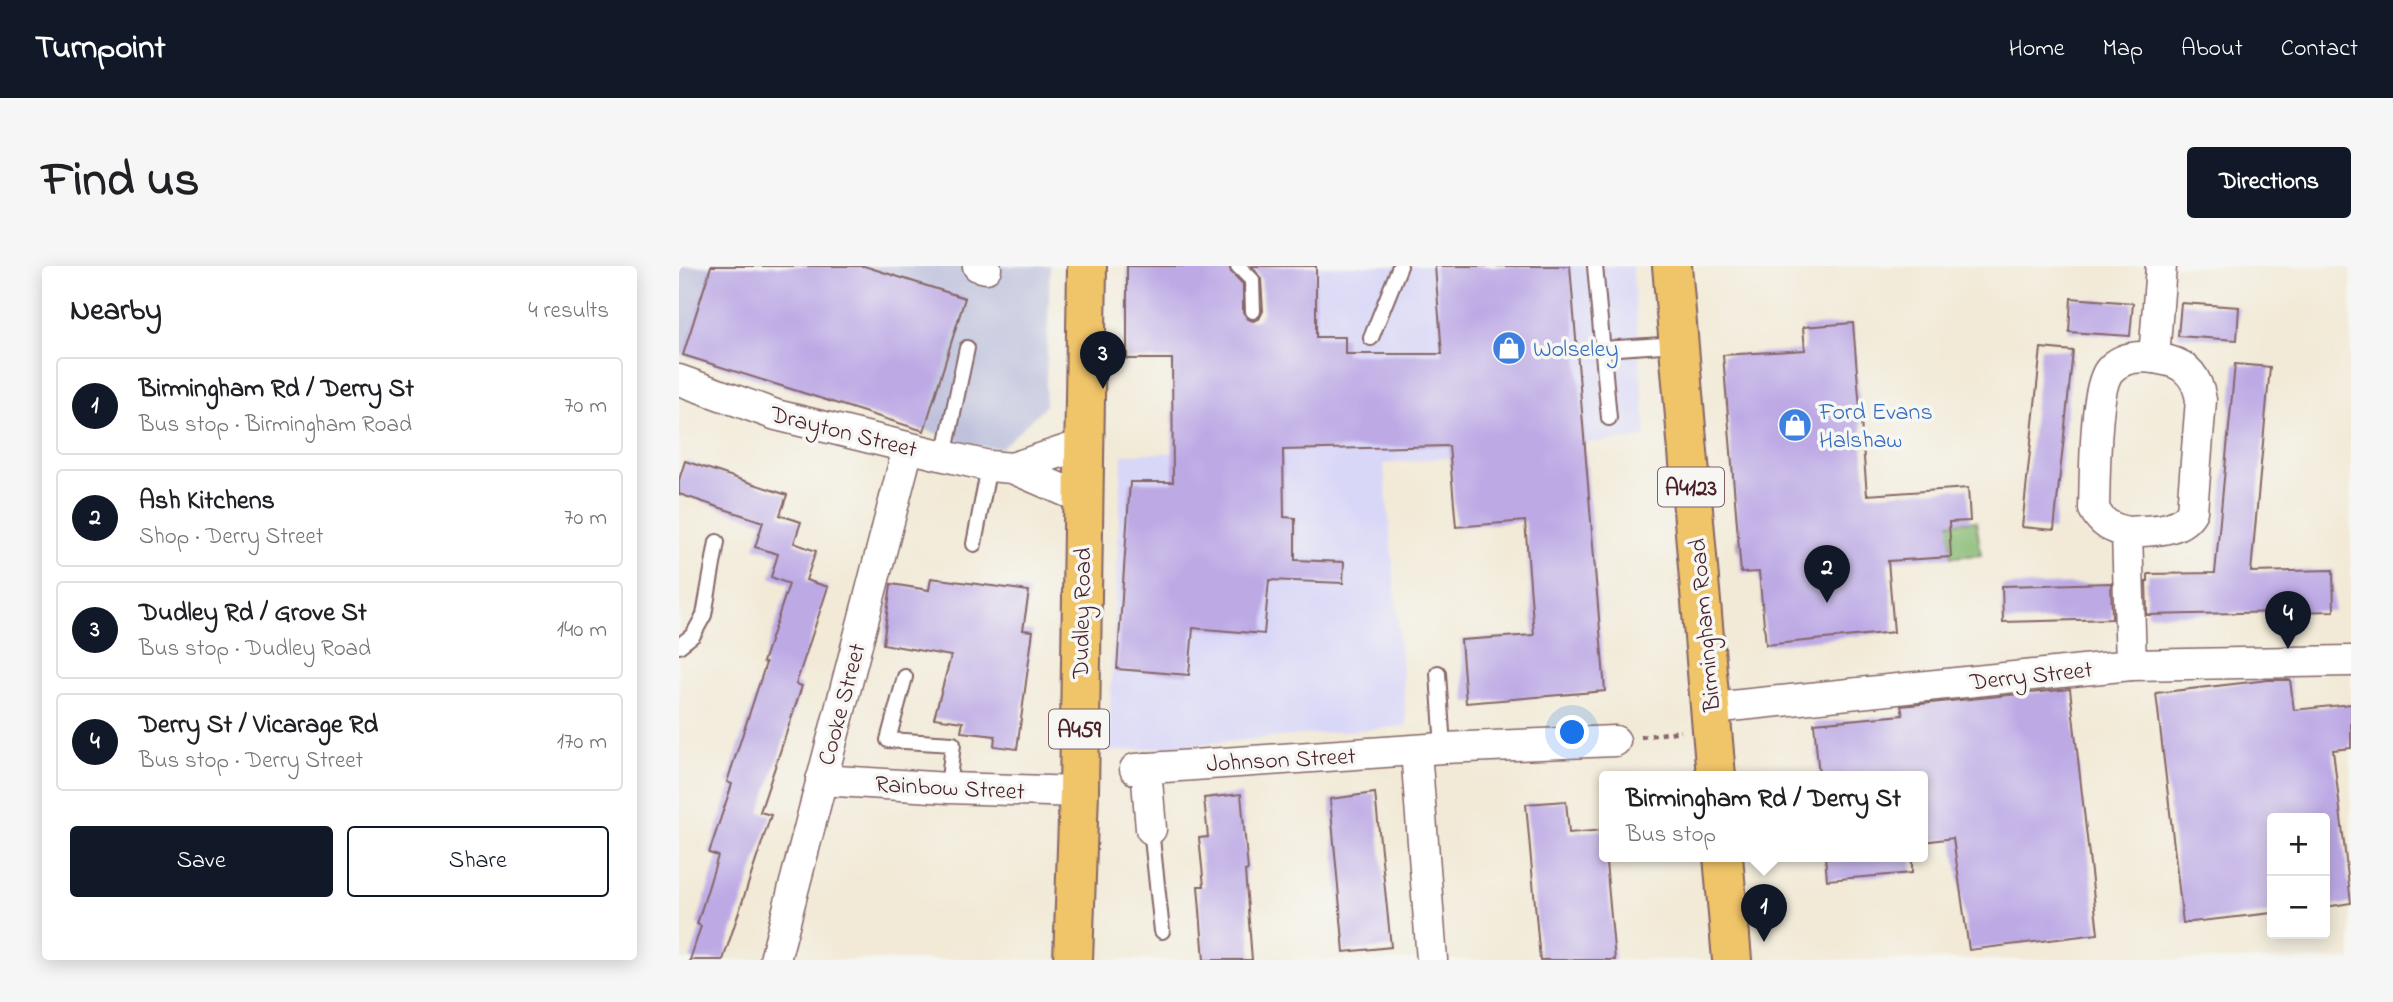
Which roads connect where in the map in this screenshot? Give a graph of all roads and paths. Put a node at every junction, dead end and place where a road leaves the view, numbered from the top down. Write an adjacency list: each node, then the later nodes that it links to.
1 (1087, 266): 15 (main road, Dudley Road / A459)
2 (1238, 266): 7 (lane)
3 (1400, 266): 8 (lane)
4 (1595, 266): 11 (lane)
5 (1672, 266): 9 (main road, Birmingham Road / A4123)
6 (2161, 266): 12 (street)
7 (1253, 311)
8 (1370, 338)
9 (1678, 344): 11 (lane); 28 (main road, Birmingham Road / A4123)
10 (967, 348): 17 (lane)
11 (1603, 349): 14 (lane)
12 (2154, 358): 20 (street); 20 (street)
13 (679, 380): 16 (street, Drayton Street)
14 (1609, 418)
15 (1085, 444): 18 (street); 19 (main road, Dudley Road / A459)
16 (908, 447): 17 (street, Drayton Street); 33 (street, Cooke Street)
17 (944, 456): 18 (street, Drayton Street)
18 (1001, 467): 19 (street, Drayton Street); 22 (lane)
19 (1084, 499): 35 (main road, Dudley Road / A459)
20 (2127, 533): 25 (street)
21 (717, 542): 23 (lane)
22 (974, 544)
23 (679, 646)
24 (2351, 661): 25 (street, Derry Street)
25 (2131, 665): 28 (street, Derry Street)
26 (1438, 673): 31 (lane)
27 (905, 677): 34 (lane)
28 (1712, 708): 32 (main road, Birmingham Road / A4123)
29 (1682, 731): 30 (path)
30 (1615, 741): 31 (street, Johnson Street)
31 (1429, 749): 36 (street, Johnson Street); 41 (street)
32 (1716, 771)
33 (821, 780): 34 (street, Rainbow Street); 39 (street, Cooke Street)
34 (949, 788): 35 (street, Rainbow Street)
35 (1079, 792): 40 (main road, Dudley Road / A459)
36 (1151, 829): 38 (lane)
37 (1724, 862): 42 (main road)
38 (1161, 931)
39 (775, 960)
40 (1073, 960)
41 (1432, 960)
42 (1732, 960)

